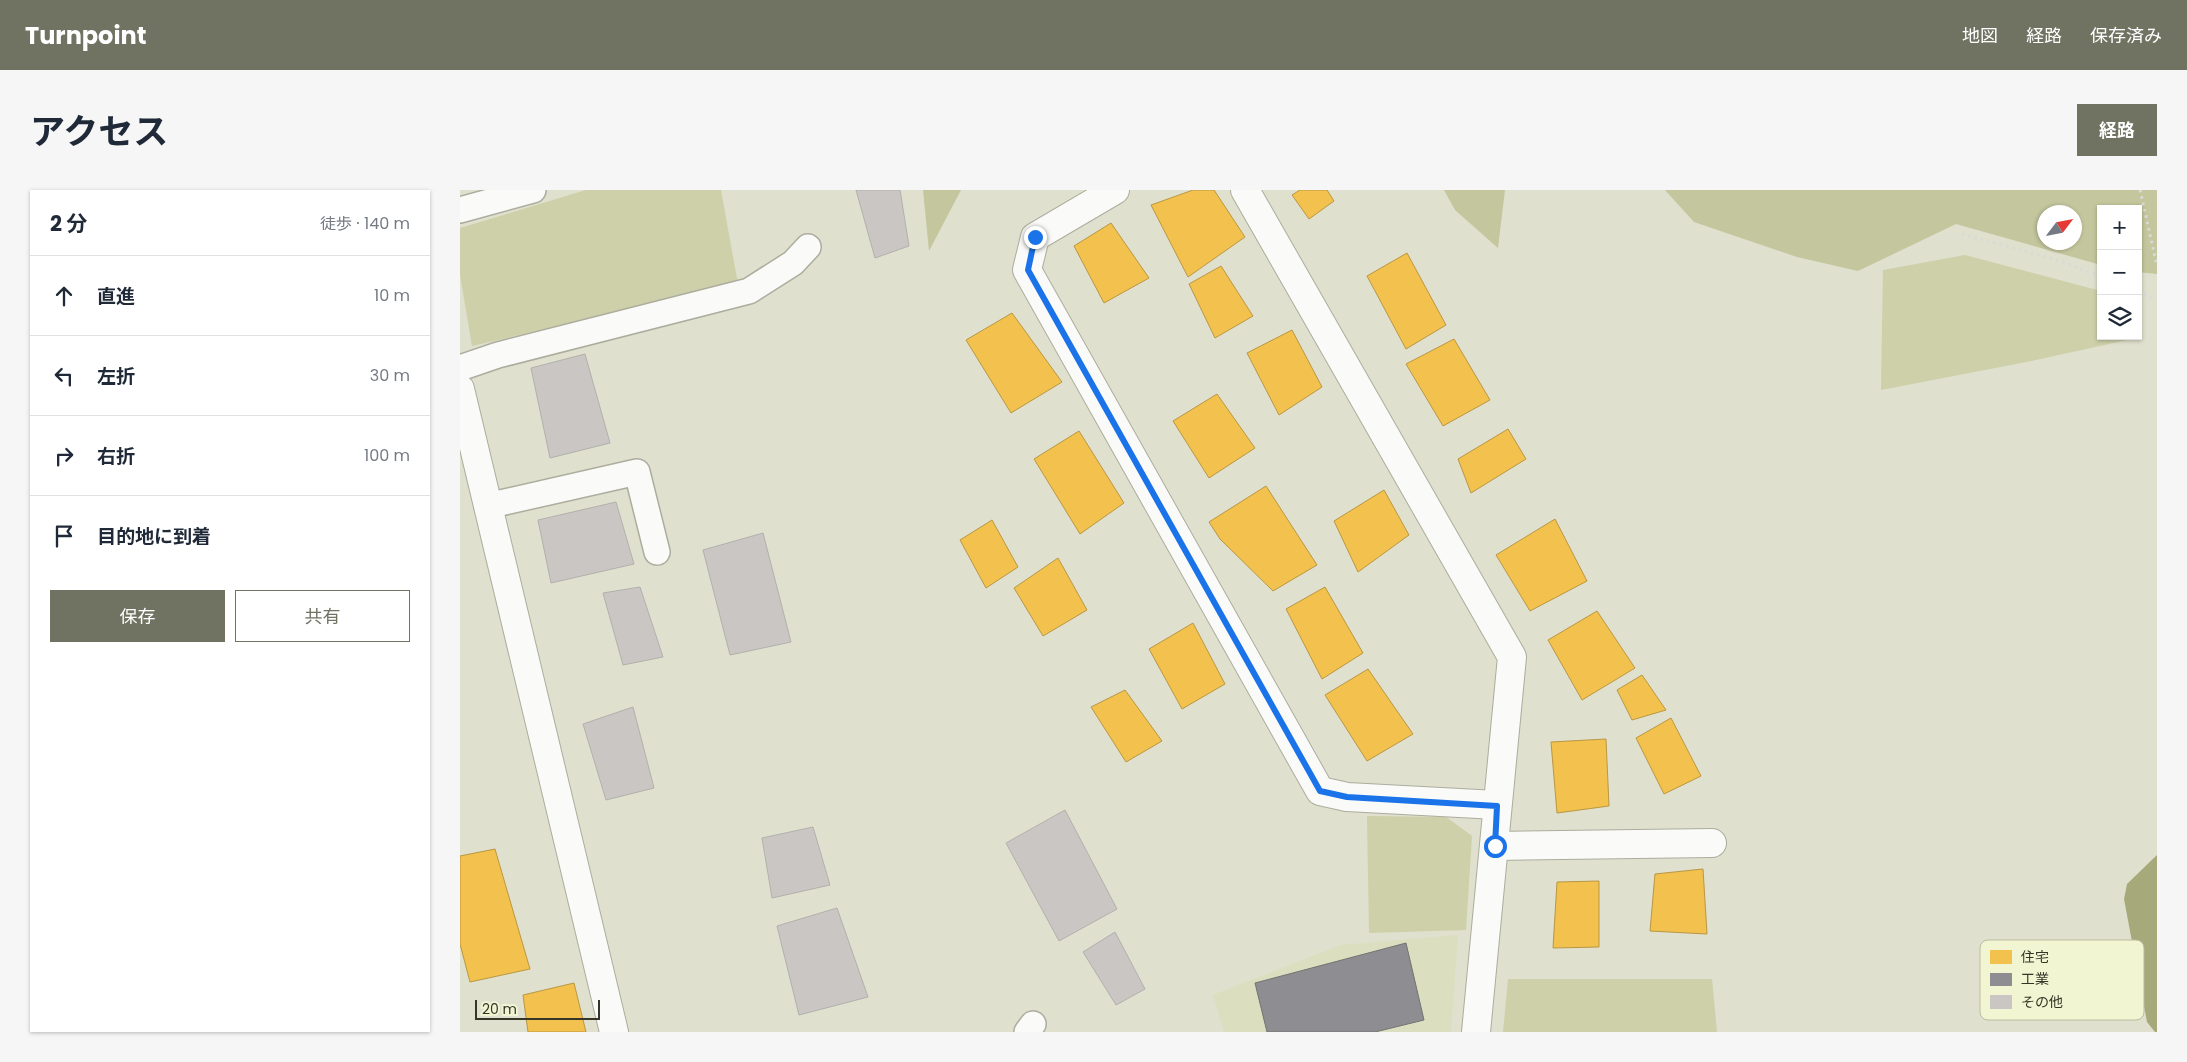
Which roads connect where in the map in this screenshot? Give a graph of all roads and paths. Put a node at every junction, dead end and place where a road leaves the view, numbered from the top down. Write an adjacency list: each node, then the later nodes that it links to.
1 (533, 190): 5 (lane)
2 (1115, 190): 16 (street)
3 (1245, 190): 16 (street)
4 (2140, 190): 8 (path)
5 (460, 210)
6 (1962, 234): 9 (path)
7 (808, 247): 12 (lane)
8 (2157, 266)
9 (2097, 275)
10 (2142, 293): 11 (path)
11 (2157, 299)
12 (460, 368)
13 (460, 389): 14 (street)
14 (487, 506): 15 (lane); 19 (street)
15 (657, 552)
16 (1497, 806): 18 (street)
17 (1712, 843): 18 (street)
18 (1495, 846): 20 (street)
19 (614, 1032)
20 (1476, 1032)

